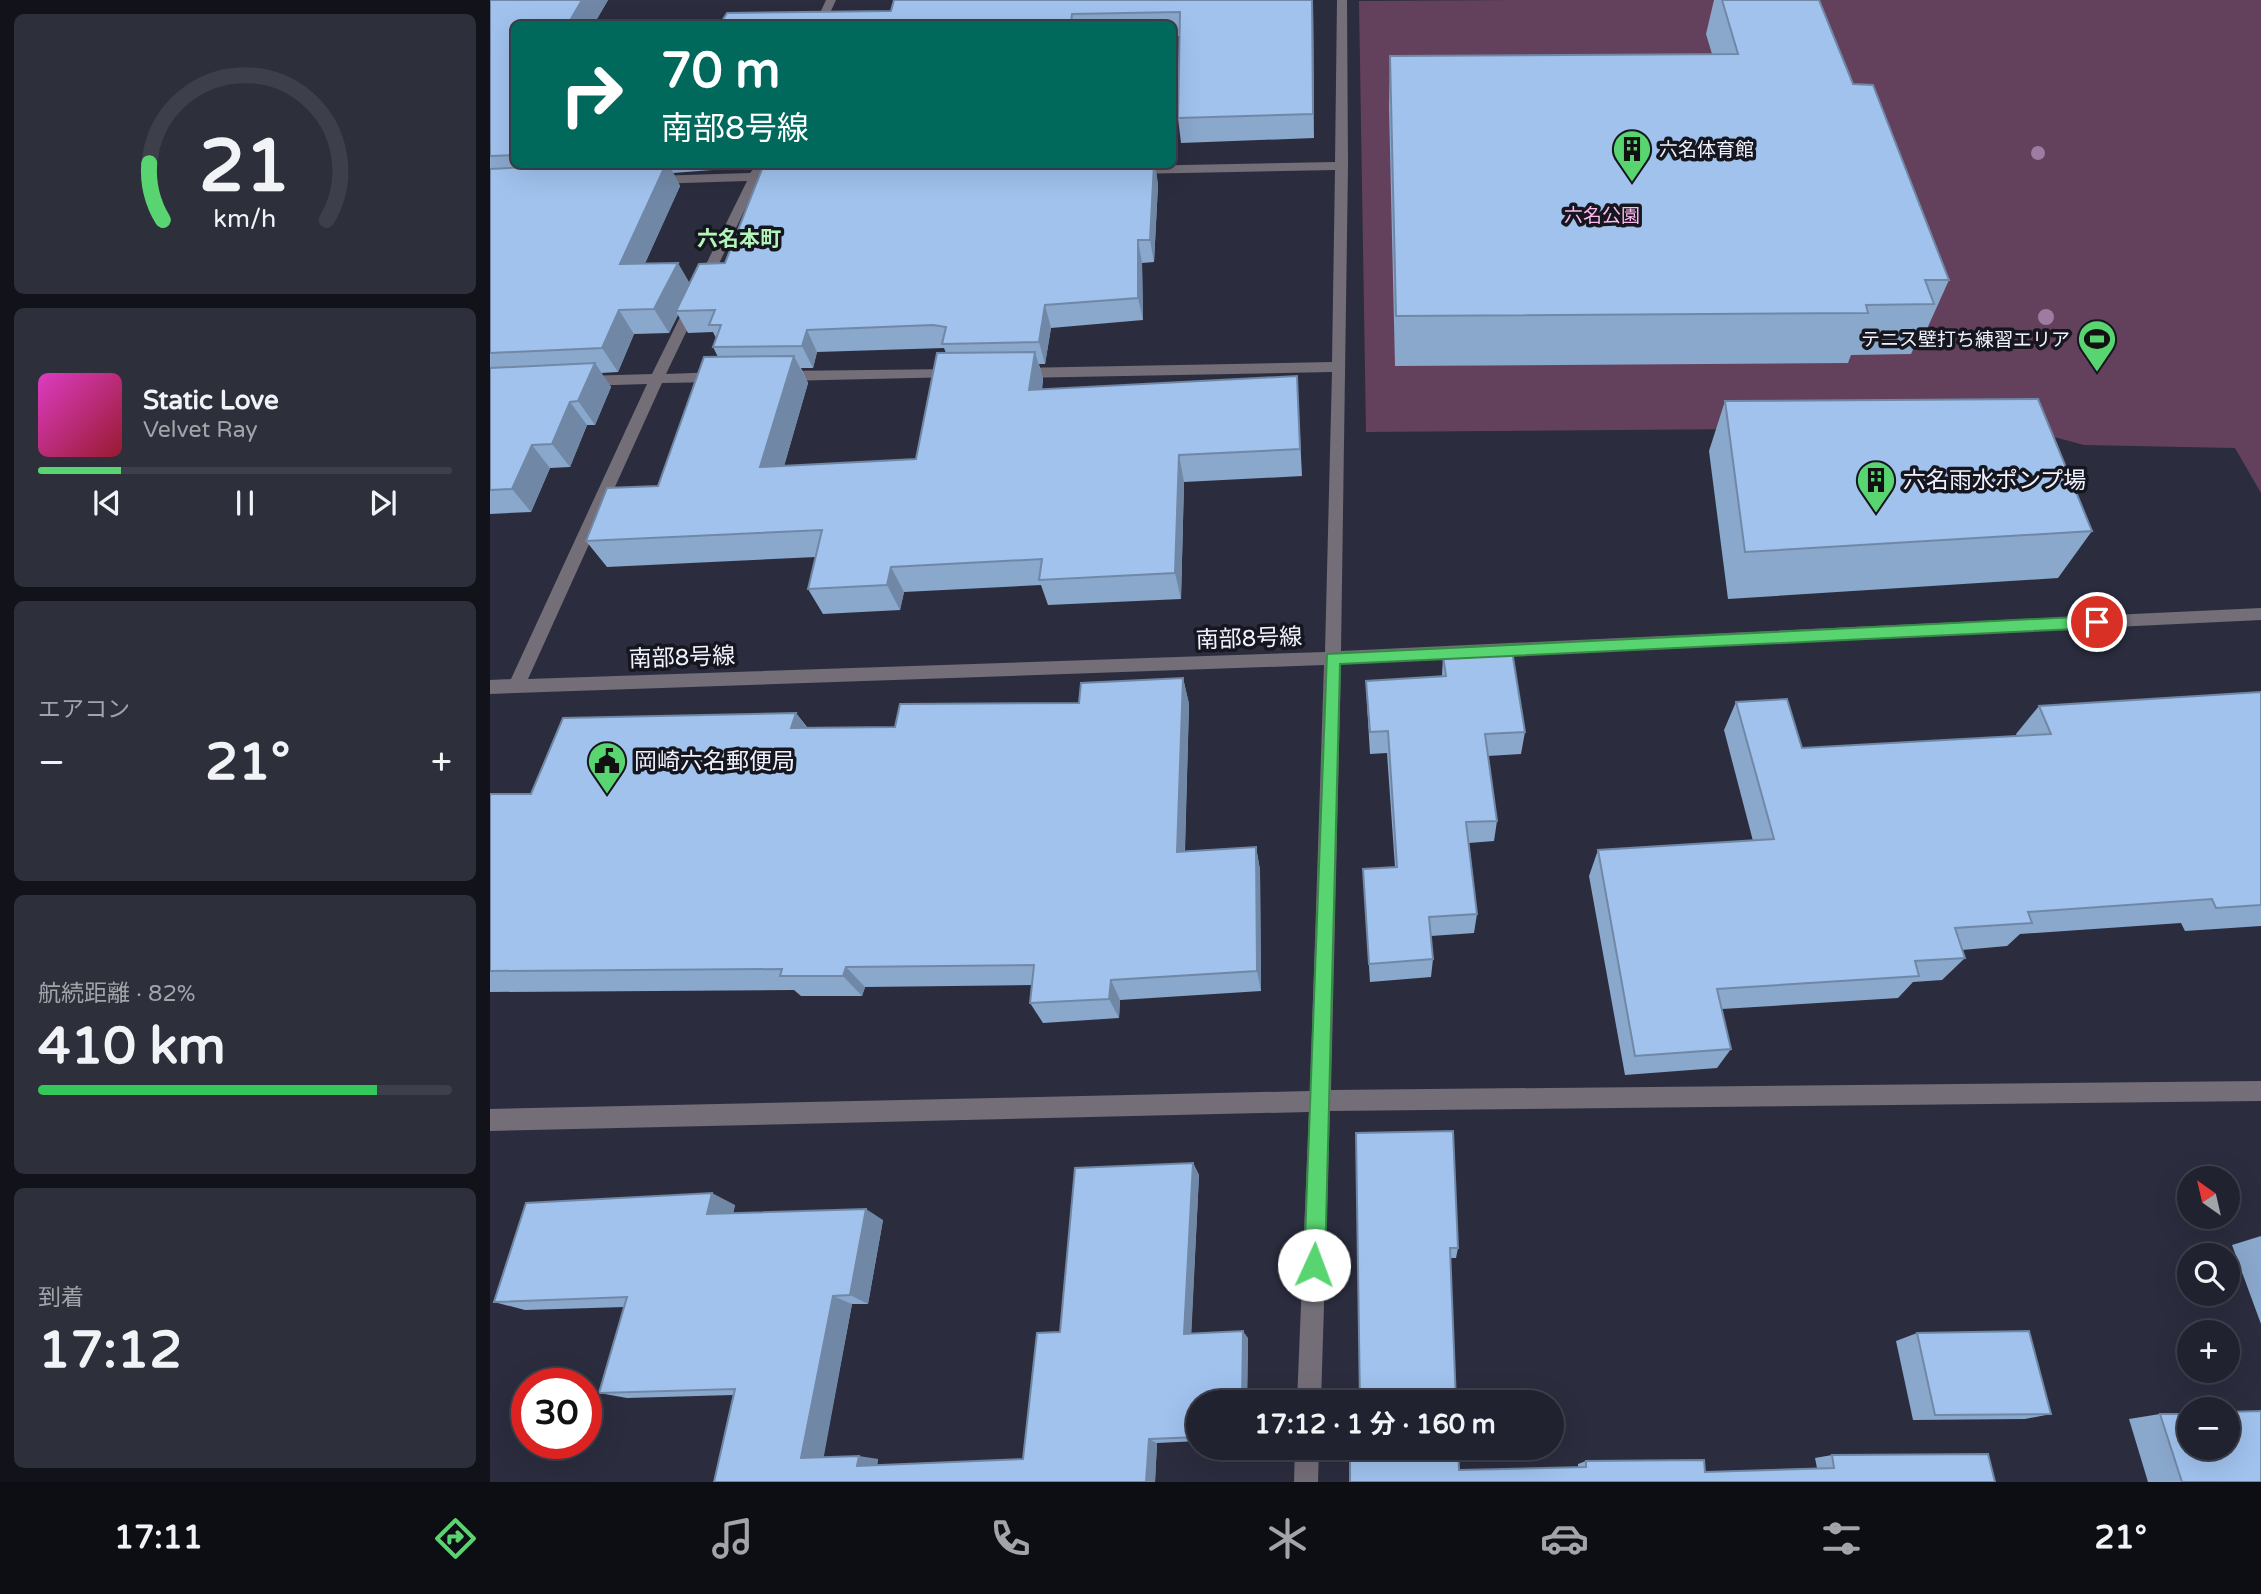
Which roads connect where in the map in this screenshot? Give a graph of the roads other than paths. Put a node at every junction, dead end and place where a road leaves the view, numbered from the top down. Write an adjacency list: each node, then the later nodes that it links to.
1 (831, 0): 3 (street)
2 (1342, 0): 4 (street)
3 (821, 21)
4 (1342, 166): 6 (street); 9 (street)
5 (758, 170): 7 (street); 8 (street); 14 (street)
6 (1118, 170)
7 (797, 175)
8 (643, 181)
9 (1339, 368): 11 (street); 17 (street)
10 (963, 373): 12 (street)
11 (1005, 373)
12 (768, 376)
13 (740, 377): 14 (street)
14 (657, 378): 15 (street); 18 (street)
15 (573, 382)
16 (2261, 614): 17 (street, 南部8号線)
17 (1332, 658): 18 (street, 南部8号線); 21 (street)
18 (516, 686): 19 (street, 南部8号線)
19 (490, 687)
20 (2261, 1091): 21 (street)
21 (1321, 1101): 22 (street); 23 (street)
22 (490, 1120)
23 (1309, 1390)
24 (1307, 1460): 25 (street)
25 (1306, 1482)

